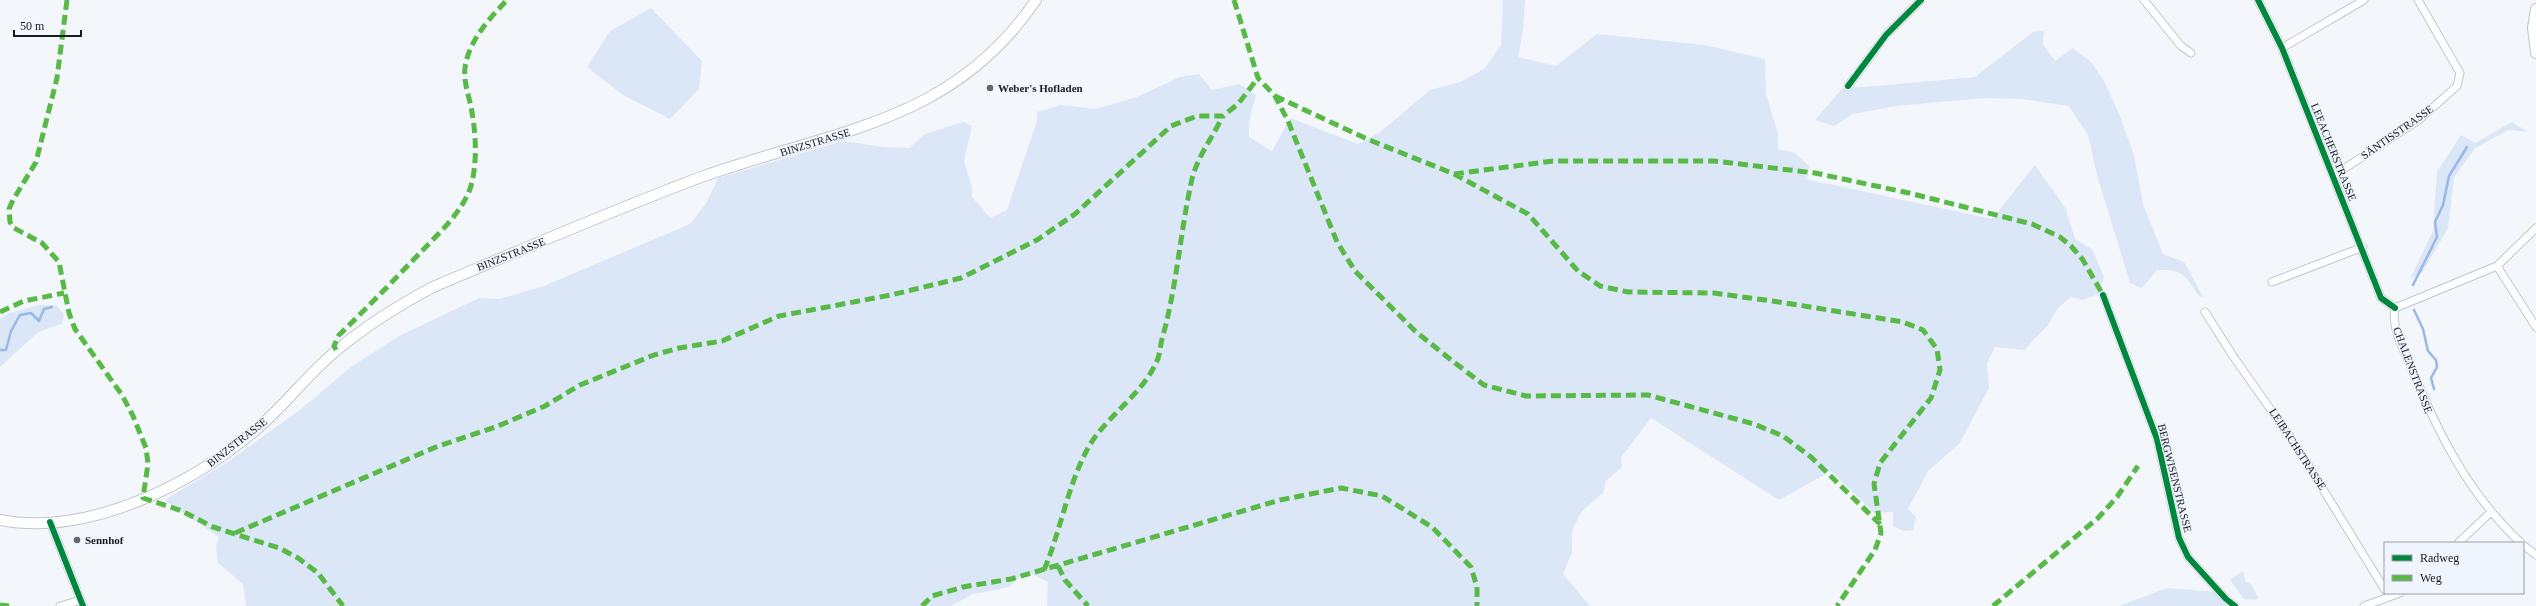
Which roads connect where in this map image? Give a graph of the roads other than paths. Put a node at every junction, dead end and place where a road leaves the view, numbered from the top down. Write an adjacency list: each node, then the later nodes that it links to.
1 (1036, 0): 23 (main road, BINZSTRASSE)
2 (1921, 0): 11 (street)
3 (2144, 0): 9 (street)
4 (2258, 0): 8 (street, LEEACHERSTRASSE)
5 (2364, 0): 8 (street)
6 (2418, 0): 12 (street, SÄNTISSTRASSE)
7 (2536, 9): 10 (main road)
8 (2282, 48): 12 (street, LEEACHERSTRASSE)
9 (2191, 53)
10 (2536, 53)
11 (1848, 86)
12 (2333, 176): 14 (street, LEEACHERSTRASSE)
13 (2536, 228): 15 (street)
14 (2363, 247): 16 (street); 18 (street, LEEACHERSTRASSE)
15 (2497, 266): 18 (street); 20 (street)
16 (2272, 282)
17 (2103, 295): 32 (street, BERGWISENSTRASSE)
18 (2395, 308): 21 (street, CHALENSTRASSE)
19 (2205, 312): 28 (street, LEIBACHSTRASSE)
20 (2536, 327)
21 (2491, 512): 24 (street); 25 (street, CHALENSTRASSE)
22 (0, 520): 23 (main road, BINZSTRASSE)
23 (50, 522): 30 (street)
24 (2459, 542)
25 (2520, 542)
26 (2524, 546): 27 (street)
27 (2536, 555)
28 (2384, 588)
29 (2388, 596): 33 (street)
30 (82, 603): 31 (street)
31 (60, 606)
32 (2235, 606)
33 (2364, 606)

